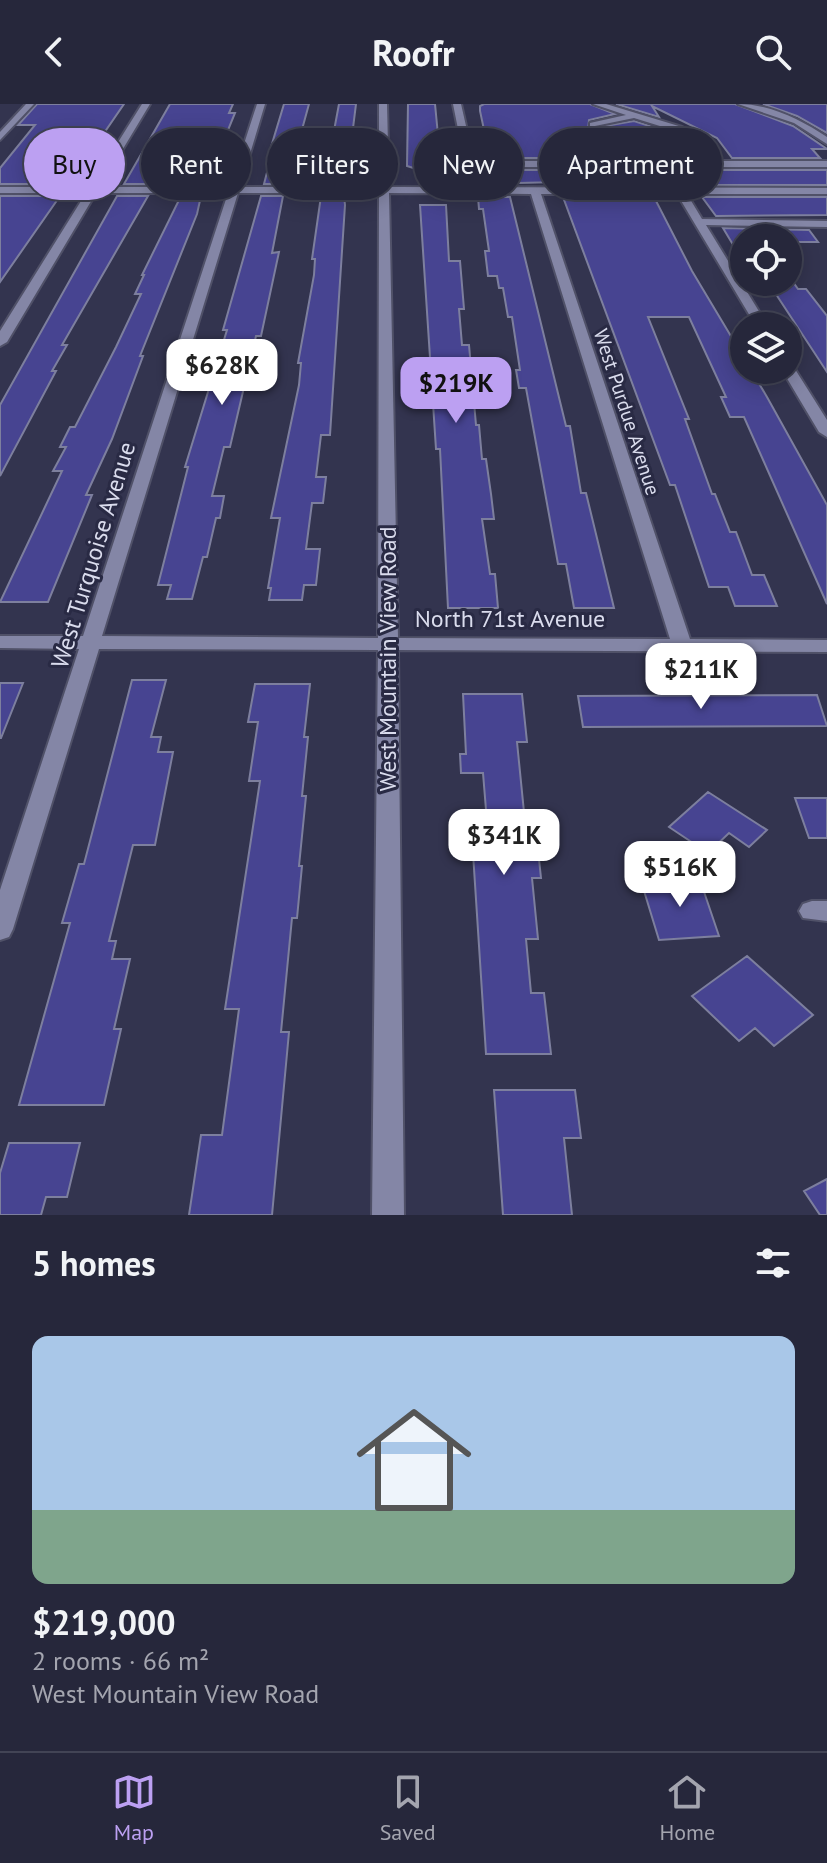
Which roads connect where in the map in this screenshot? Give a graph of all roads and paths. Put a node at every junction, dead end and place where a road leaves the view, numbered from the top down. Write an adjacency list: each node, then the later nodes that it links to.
1 (30, 104): 15 (street)
2 (146, 104): 16 (street)
3 (261, 104): 14 (street, West Turquoise Avenue)
4 (383, 104): 12 (street, West Mountain View Road)
5 (457, 104): 18 (street)
6 (597, 104): 9 (street)
7 (742, 104): 10 (street)
8 (797, 115): 10 (street)
9 (634, 116): 11 (street); 13 (street)
10 (785, 116): 17 (street)
11 (593, 125)
12 (383, 128)
13 (668, 128)
14 (251, 135)
15 (0, 137)
16 (125, 138)
17 (827, 141)
18 (539, 164)
19 (722, 164): 20 (street)
20 (827, 164)
21 (0, 190): 22 (street)
22 (24, 190)
23 (398, 190): 24 (street)
24 (535, 191): 25 (street); 41 (street, West Purdue Avenue)
25 (539, 191)
26 (722, 191): 27 (street)
27 (827, 191)
28 (87, 200): 35 (street)
29 (230, 200): 39 (street, West Turquoise Avenue)
30 (383, 200): 40 (street, West Mountain View Road)
31 (685, 200): 32 (street)
32 (697, 222): 33 (street); 34 (street)
33 (827, 224)
34 (753, 312)
35 (0, 342)
36 (797, 384): 37 (street)
37 (827, 432)
38 (0, 642): 39 (street, North 71st Avenue)
39 (91, 642): 40 (street, North 71st Avenue); 43 (street, West Turquoise Avenue)
40 (388, 644): 41 (street, North 71st Avenue); 44 (street, West Mountain View Road)
41 (682, 645): 42 (street, North 71st Avenue)
42 (827, 646)
43 (0, 929)
44 (388, 1215)

